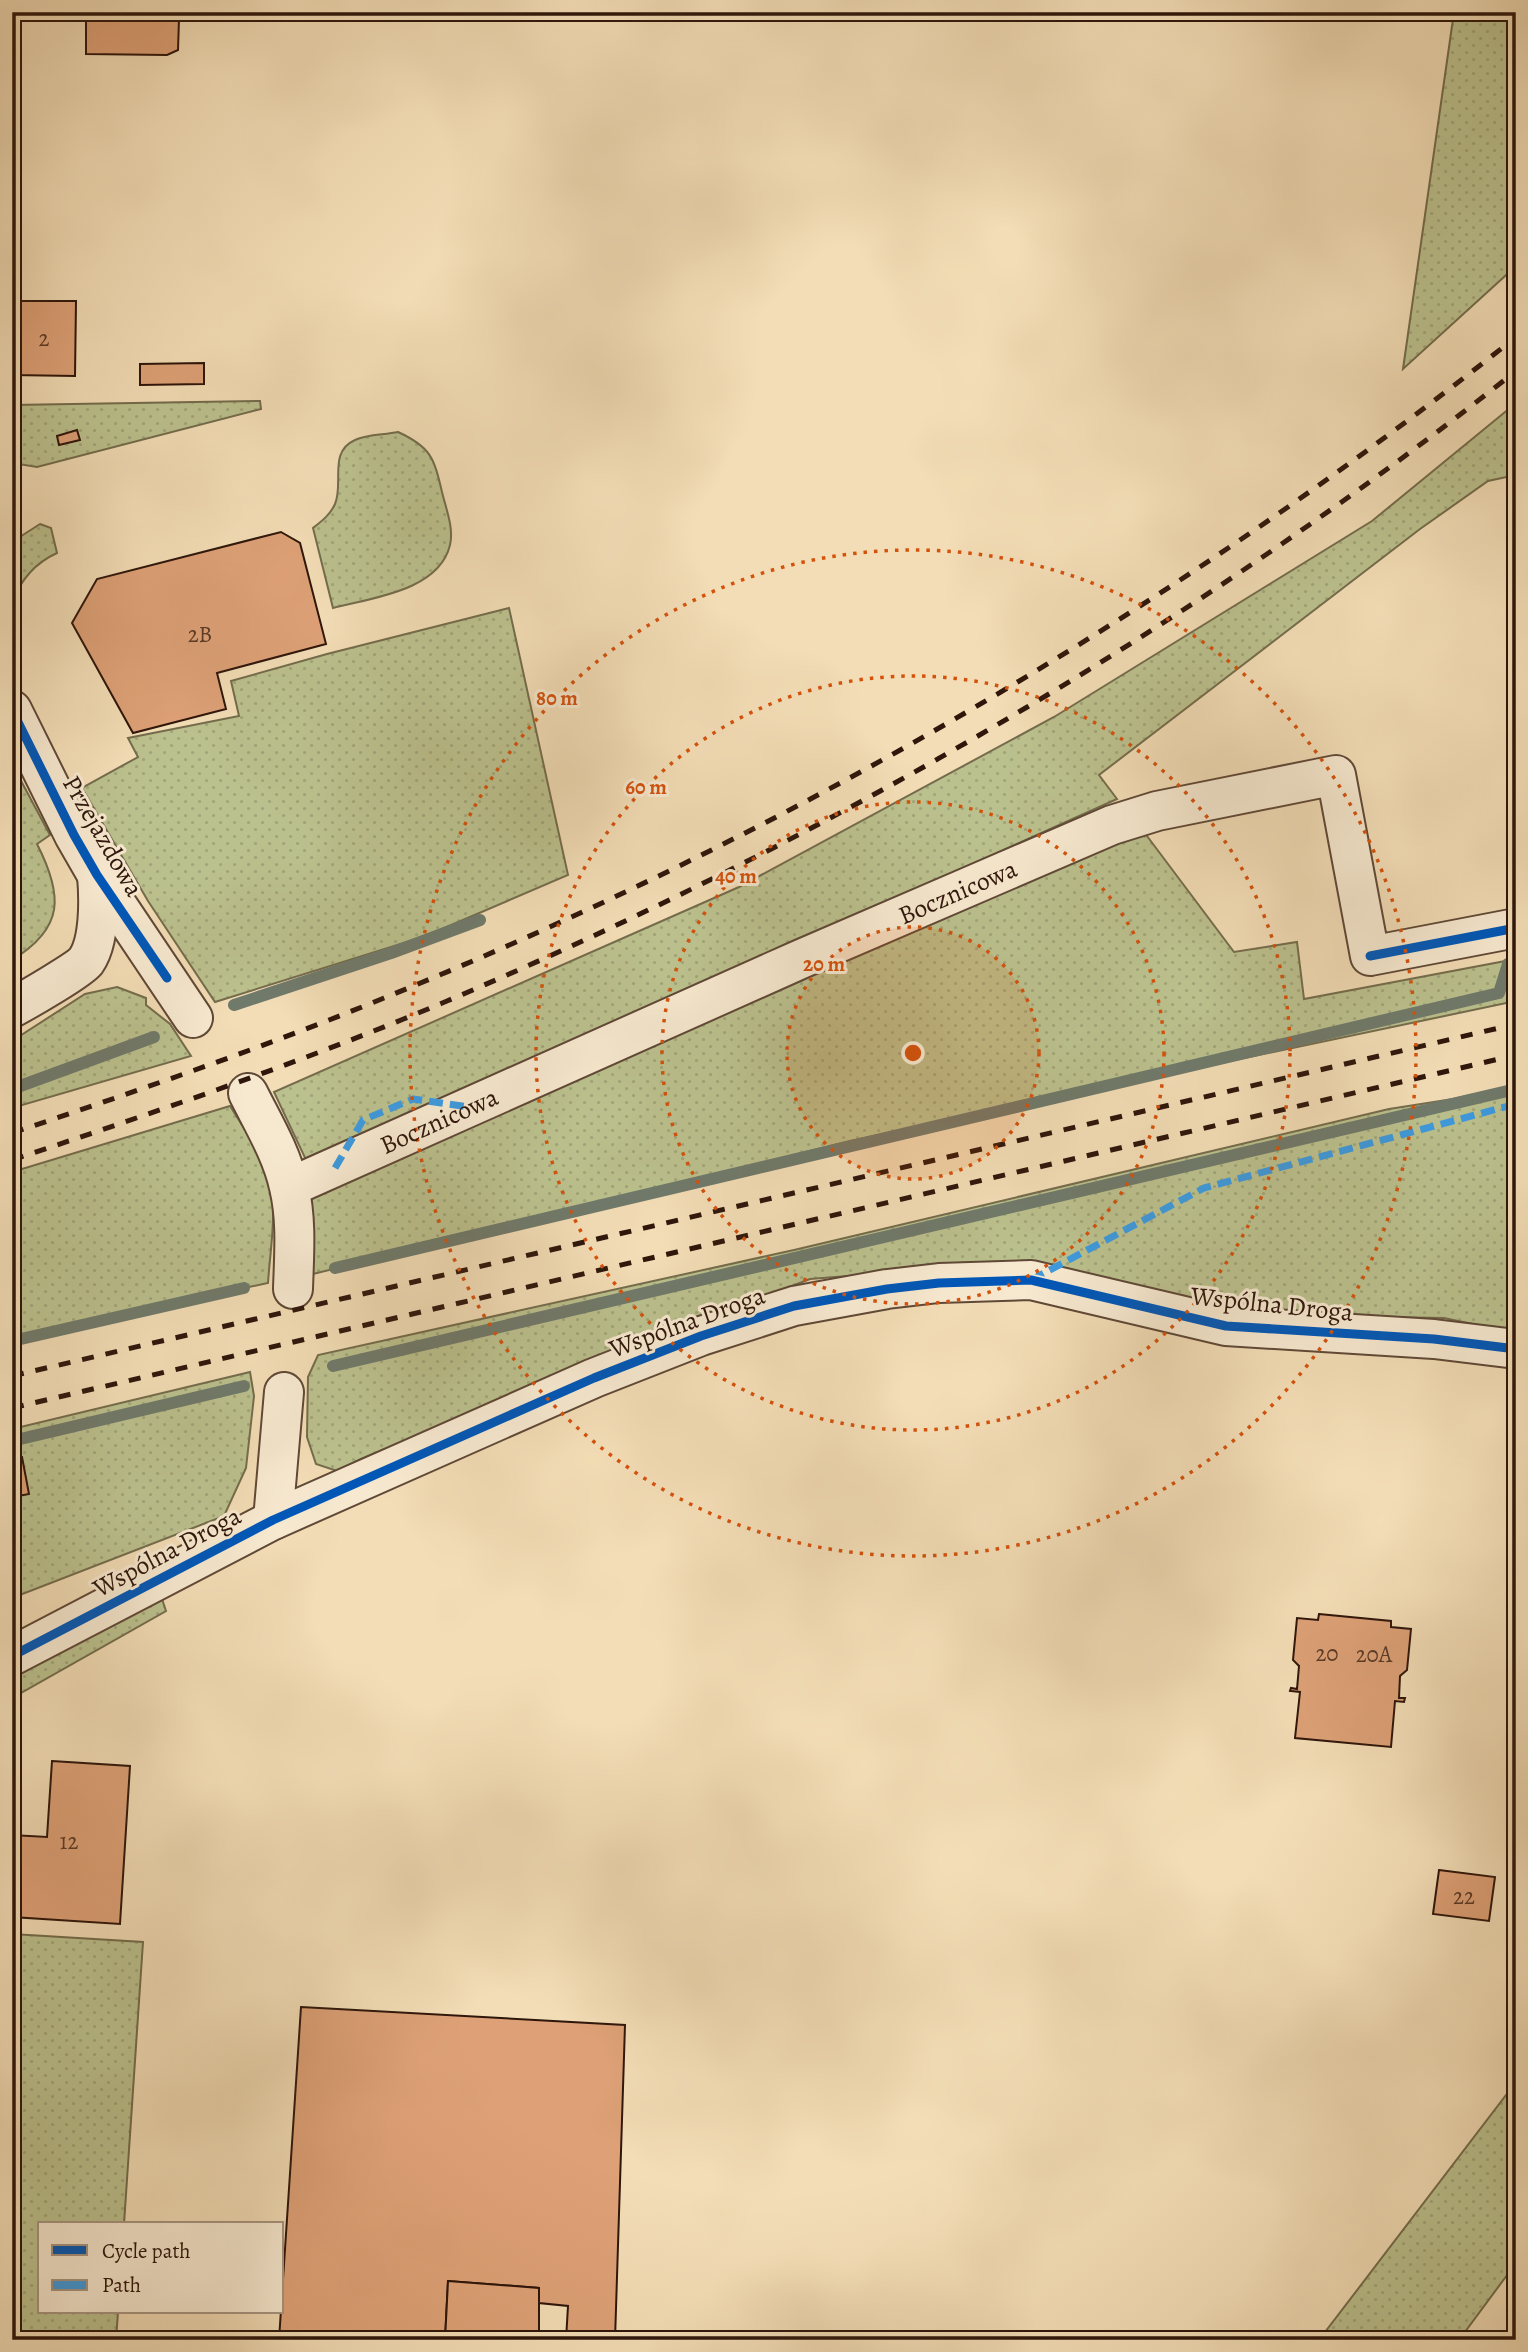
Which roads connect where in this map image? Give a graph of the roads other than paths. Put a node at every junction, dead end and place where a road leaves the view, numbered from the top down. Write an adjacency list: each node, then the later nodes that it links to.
1 (12, 710): 2 (street, Przejazdowa)
2 (97, 875): 4 (street); 5 (street, Przejazdowa)
3 (1516, 928): 7 (street, Bocznicowa)
4 (12, 1009)
5 (193, 1018)
6 (248, 1093): 7 (street)
7 (290, 1187): 8 (street)
8 (293, 1289)
9 (1516, 1349): 11 (street, Wspólna Droga)
10 (284, 1392): 11 (street)
11 (273, 1520): 12 (street, Wspólna Droga)
12 (12, 1656)

